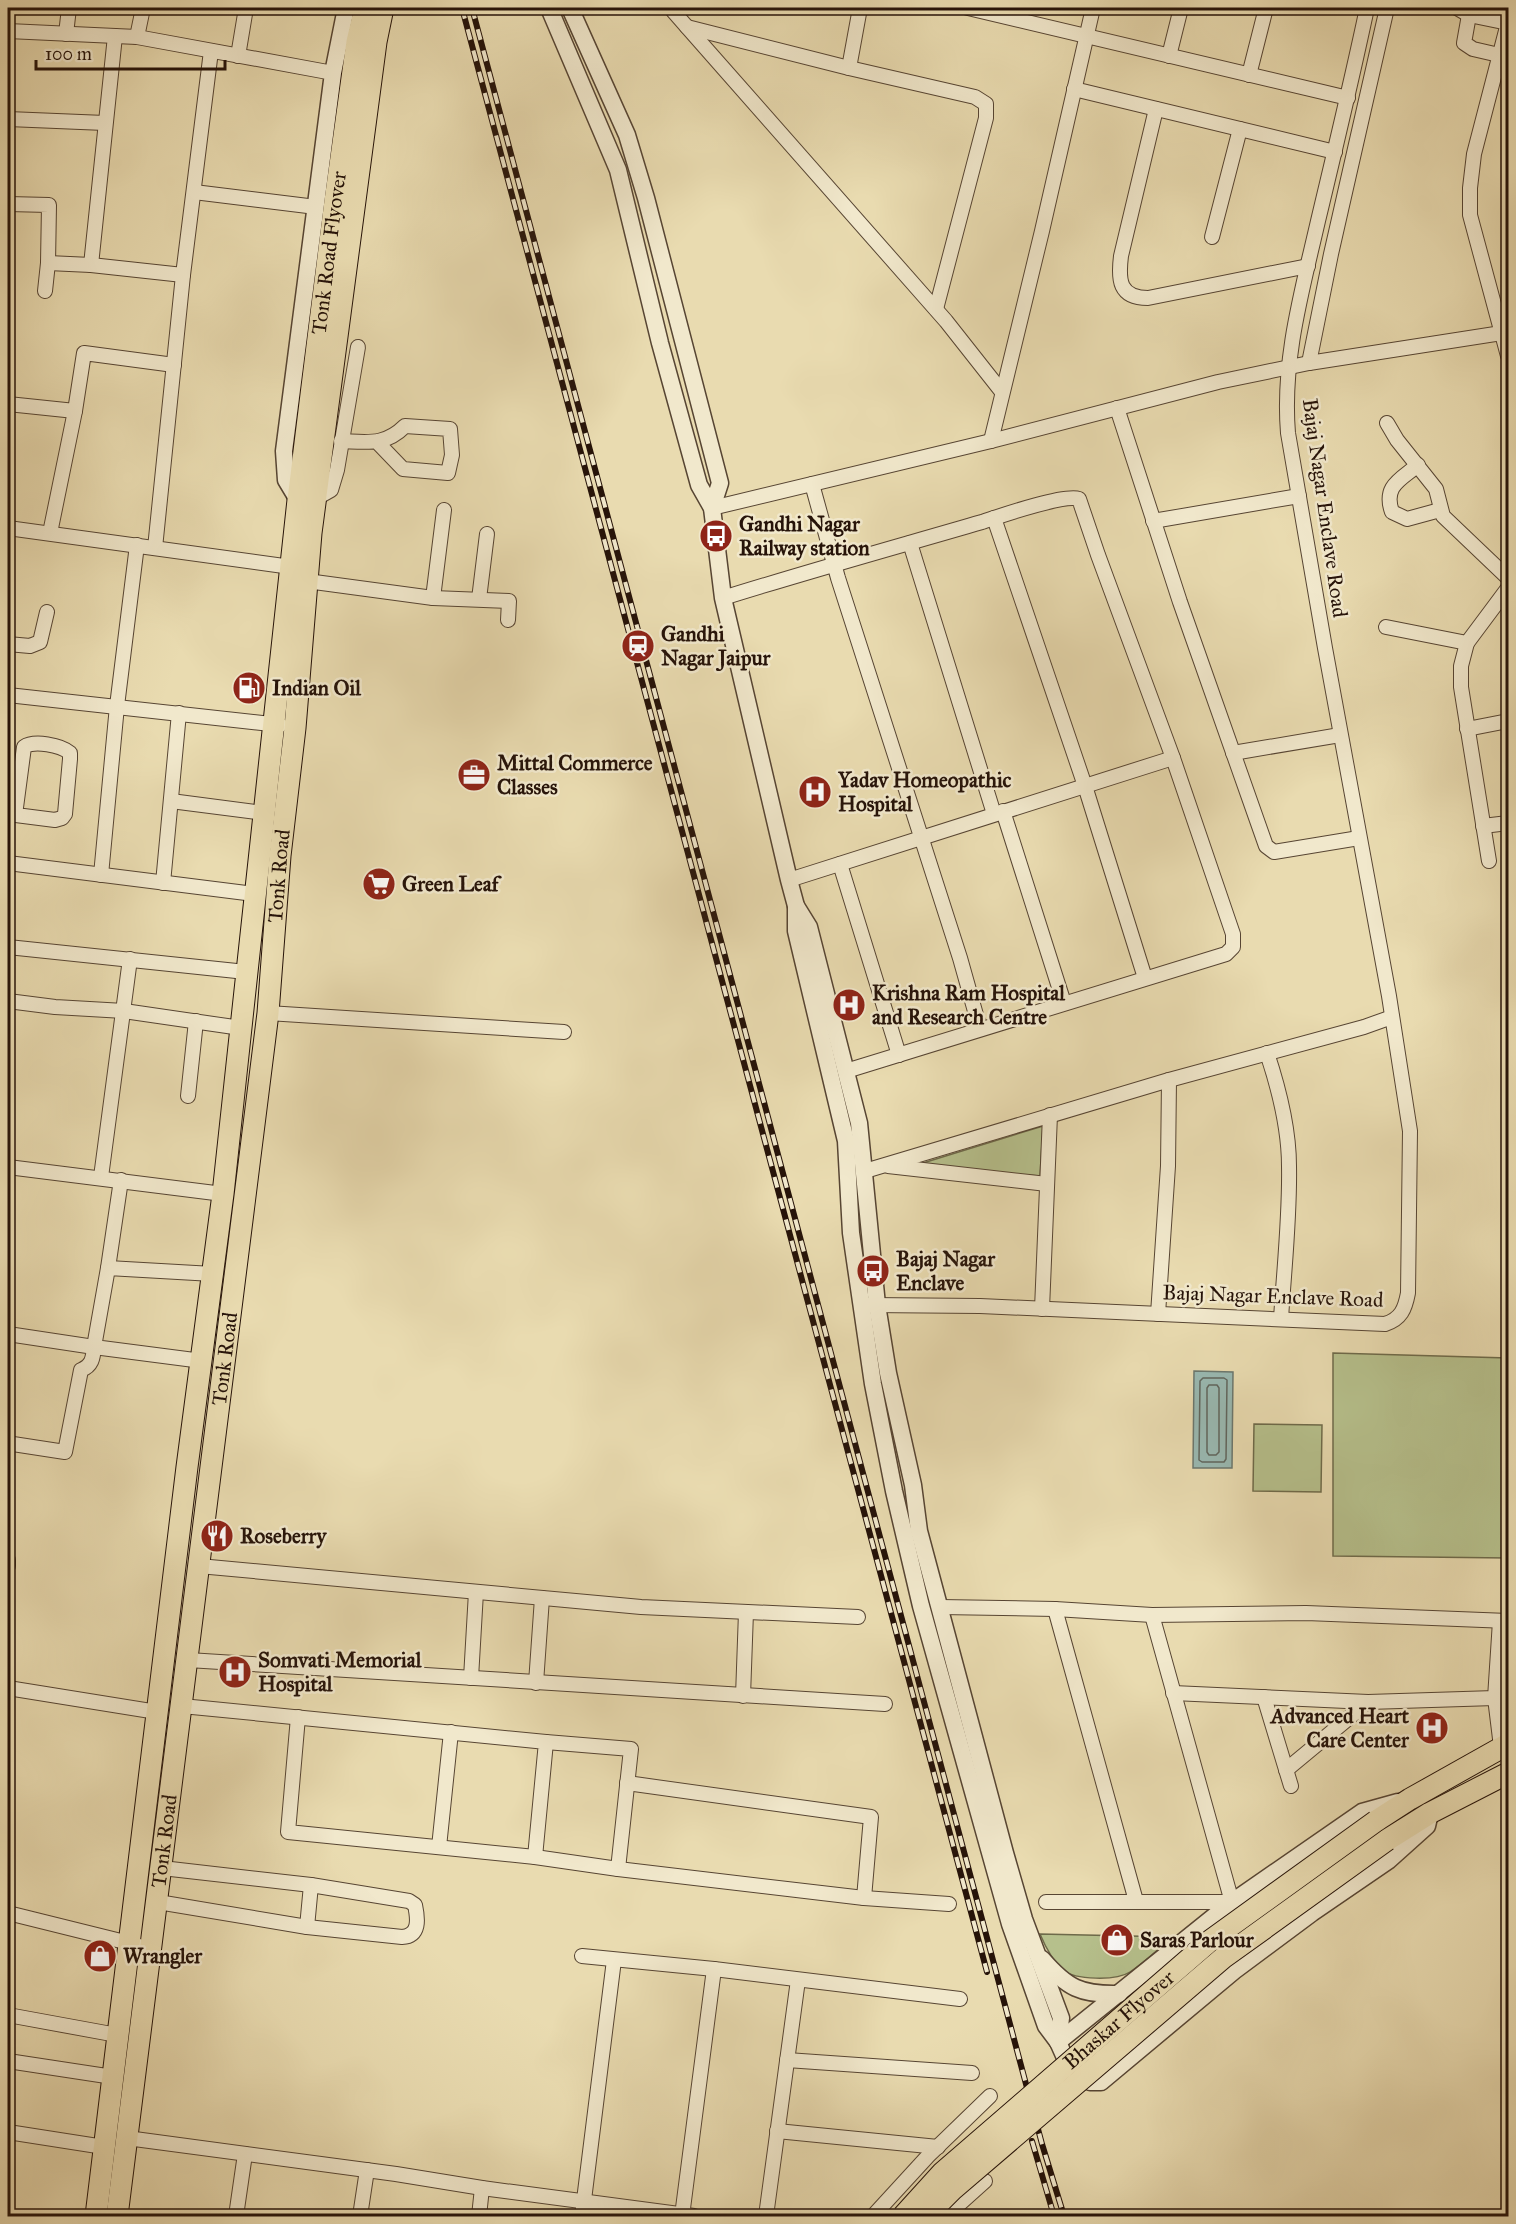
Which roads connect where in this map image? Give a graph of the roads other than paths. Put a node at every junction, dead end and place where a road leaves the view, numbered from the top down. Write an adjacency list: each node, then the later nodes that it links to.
1 (69, 8): 22 (street)
2 (143, 8): 25 (street)
3 (246, 8): 28 (street)
4 (346, 8): 31 (street)
5 (365, 8): 66 (main road, Tonk Road Flyover)
6 (383, 8): 66 (main road, Tonk Road Flyover)
7 (549, 8): 70 (street)
8 (570, 8): 70 (street)
9 (673, 8): 20 (street)
10 (860, 8): 30 (street)
11 (968, 8): 24 (street)
12 (1093, 8): 24 (street)
13 (1181, 8): 29 (street)
14 (1266, 8): 32 (street)
15 (1367, 8): 35 (street, Bajaj Nagar Enclave Road)
16 (1387, 8): 54 (street)
17 (1457, 8): 18 (street)
18 (1469, 15): 19 (street); 27 (street)
19 (1508, 23): 27 (street)
20 (687, 27): 30 (street); 50 (street)
21 (8, 31): 22 (street)
22 (66, 34): 23 (street)
23 (115, 36): 25 (street); 38 (street)
24 (1085, 36): 29 (street); 34 (street)
25 (137, 37): 26 (street)
26 (211, 51): 28 (street); 41 (street)
27 (1499, 55): 33 (street)
28 (238, 56): 31 (street)
29 (1169, 56): 32 (street)
30 (849, 68): 50 (street)
31 (333, 73): 43 (street)
32 (1249, 75): 35 (street)
33 (1502, 77): 51 (street)
34 (1074, 89): 36 (street); 57 (street)
35 (1348, 98): 40 (street, Bajaj Nagar Enclave Road)
36 (1156, 109): 39 (street); 47 (street)
37 (8, 119): 38 (street)
38 (105, 123): 46 (street)
39 (1240, 129): 40 (street); 44 (street)
40 (1335, 152): 47 (street, Bajaj Nagar Enclave Road)
41 (194, 192): 43 (street); 48 (street)
42 (8, 204): 45 (street)
43 (316, 207): 69 (street)
44 (1212, 237)
45 (48, 263): 46 (street); 49 (street)
46 (91, 265): 48 (street)
47 (1308, 266): 56 (street, Bajaj Nagar Enclave Road)
48 (183, 275): 55 (street)
49 (45, 291)
50 (936, 309): 57 (street)
51 (1505, 332): 53 (street); 54 (street)
52 (358, 347): 62 (street)
53 (1509, 356)
54 (1309, 363): 56 (street)
55 (174, 365): 60 (street); 80 (street)
56 (1288, 368): 59 (street); 68 (street, Bajaj Nagar Enclave Road)
57 (1002, 392): 63 (street)
58 (8, 404): 60 (street)
59 (1117, 408): 63 (street); 74 (street)
60 (75, 411): 76 (street)
61 (1387, 423): 65 (street)
62 (341, 441): 64 (street); 69 (street)
63 (991, 441): 67 (street)
64 (378, 443): 64 (street)
65 (1418, 465): 72 (street); 72 (street)
66 (310, 472): 69 (main road, Tonk Road Flyover)
67 (812, 484): 70 (street); 81 (street)
68 (1299, 496): 74 (street); 99 (street, Bajaj Nagar Enclave Road)
69 (306, 500): 82 (main road, Tonk Road)
70 (712, 507): 86 (street)
71 (444, 510): 85 (street)
72 (1440, 510): 83 (street)
73 (994, 518): 78 (street); 101 (street); 102 (street)
74 (1153, 521): 100 (street)
75 (8, 528): 76 (street)
76 (50, 533): 79 (street)
77 (487, 534): 87 (street)
78 (910, 543): 81 (street); 105 (street)
79 (136, 545): 80 (street); 94 (street)
80 (155, 548): 82 (street)
81 (834, 563): 86 (street); 109 (street)
82 (299, 574): 85 (street); 97 (main road, Tonk Road)
83 (1509, 578)
84 (1509, 588): 91 (street)
85 (433, 598): 87 (street)
86 (723, 598): 115 (street)
87 (479, 599): 89 (street)
88 (47, 612): 92 (street)
89 (508, 620)
90 (1386, 627): 91 (street)
91 (1467, 643): 98 (street)
92 (8, 644)
93 (8, 695): 94 (street)
94 (117, 706): 95 (street); 114 (street)
95 (179, 713): 97 (street); 103 (street)
96 (1509, 721): 98 (street)
97 (285, 726): 104 (main road, Tonk Road); 126 (main road, Tonk Road)
98 (1467, 729): 108 (street)
99 (1340, 735): 100 (street); 110 (street, Bajaj Nagar Enclave Road)
100 (1233, 753): 110 (street)
101 (1173, 758): 102 (street); 122 (street)
102 (1085, 786): 105 (street); 122 (street)
103 (171, 801): 104 (street); 116 (street)
104 (264, 813): 117 (main road, Tonk Road)
105 (998, 813): 109 (street); 124 (street)
106 (11, 814): 106 (street)
107 (1509, 823): 108 (street)
108 (1483, 826): 111 (street)
109 (920, 837): 113 (street); 130 (street)
110 (1359, 838): 127 (street, Bajaj Nagar Enclave Road)
111 (1489, 861)
112 (8, 862): 114 (street)
113 (840, 864): 115 (street); 133 (street)
114 (101, 875): 116 (street)
115 (789, 880): 118 (street)
116 (163, 883): 117 (street)
117 (254, 894): 121 (main road, Tonk Road)
118 (796, 906): 134 (street); 146 (street)
119 (8, 947): 120 (street)
120 (130, 959): 121 (street); 125 (street)
121 (246, 972): 129 (main road, Tonk Road)
122 (1145, 978): 124 (street)
123 (8, 1001): 125 (street)
124 (1064, 1003): 130 (street)
125 (124, 1011): 128 (street); 140 (street)
126 (268, 1012): 131 (street); 156 (main road, Tonk Road)
127 (1392, 1017): 132 (street); 149 (street, Bajaj Nagar Enclave Road)
128 (196, 1021): 129 (street); 136 (street)
129 (241, 1028): 143 (main road, Tonk Road)
130 (980, 1029): 133 (street)
131 (564, 1032)
132 (1267, 1053): 135 (street); 149 (street)
133 (899, 1055): 134 (street)
134 (846, 1071): 139 (street)
135 (1168, 1080): 137 (street); 148 (street)
136 (188, 1096)
137 (1050, 1115): 139 (street); 142 (street)
138 (8, 1167): 140 (street)
139 (873, 1168): 142 (street); 146 (street)
140 (101, 1177): 141 (street)
141 (121, 1180): 143 (street); 144 (street)
142 (1047, 1184): 147 (street)
143 (223, 1194): 145 (main road, Tonk Road)
144 (108, 1268): 145 (street); 151 (street)
145 (213, 1274): 152 (main road, Tonk Road)
146 (869, 1305): 147 (street, Bajaj Nagar Enclave Road); 159 (street); 211 (street)
147 (1042, 1309): 148 (street, Bajaj Nagar Enclave Road)
148 (1158, 1314): 149 (street, Bajaj Nagar Enclave Road)
149 (1281, 1319)
150 (8, 1334): 151 (street)
151 (94, 1347): 152 (street); 153 (street)
152 (202, 1361): 176 (main road, Tonk Road)
153 (13, 1444)
154 (8, 1560): 155 (street)
155 (8, 1566)
156 (199, 1566): 157 (street); 165 (main road, Tonk Road)
157 (476, 1592): 158 (street); 166 (street)
158 (542, 1598): 161 (street); 167 (street)
159 (940, 1607): 160 (street); 202 (street)
160 (1055, 1609): 162 (street); 193 (street)
161 (746, 1612): 163 (street); 170 (street)
162 (1152, 1615): 164 (street); 169 (street)
163 (858, 1617)
164 (1504, 1621): 172 (street)
165 (188, 1660): 166 (street); 175 (main road, Tonk Road)
166 (471, 1678): 167 (street)
167 (536, 1683): 170 (street)
168 (8, 1688): 176 (street)
169 (1173, 1693): 171 (street); 196 (street)
170 (743, 1696): 174 (street)
171 (1264, 1697): 173 (street); 181 (street)
172 (1495, 1698): 173 (street); 180 (street)
173 (1368, 1702): 181 (street)
174 (885, 1704)
175 (182, 1706): 177 (street); 189 (main road, Tonk Road)
176 (157, 1712): 200 (main road, Tonk Road)
177 (298, 1717): 178 (street); 187 (street)
178 (451, 1732): 179 (street); 187 (street)
179 (546, 1742): 183 (street); 188 (street)
180 (1505, 1746): 185 (main road, Bhaskar Flyover)
181 (1286, 1770): 184 (street)
182 (1509, 1773): 186 (main road, Bhaskar Flyover)
183 (627, 1783): 190 (street); 192 (street)
184 (1291, 1786)
185 (1410, 1799): 196 (street); 236 (main road, Bhaskar Flyover, bridge)
186 (1430, 1813): 211 (street); 237 (main road, Bhaskar Flyover, bridge)
187 (439, 1847): 188 (street)
188 (534, 1857): 190 (street)
189 (162, 1868): 191 (street); 194 (main road, Tonk Road)
190 (618, 1869): 192 (street)
191 (311, 1885): 199 (street); 199 (street)
192 (864, 1898): 197 (street)
193 (1136, 1901): 195 (street); 196 (street)
194 (158, 1902): 199 (street); 201 (main road, Tonk Road)
195 (1046, 1902)
196 (1232, 1902): 207 (street)
197 (949, 1904)
198 (8, 1913): 200 (street)
199 (307, 1927)
200 (128, 1943): 201 (street); 210 (main road, Tonk Road)
201 (152, 1948): 219 (main road, Tonk Road)
202 (1038, 1954): 207 (street); 211 (street)
203 (582, 1956): 204 (street)
204 (614, 1960): 205 (street); 226 (street)
205 (714, 1969): 206 (street); 227 (street)
206 (798, 1980): 208 (street); 212 (street)
207 (1119, 1994): 211 (street)
208 (960, 1999)
209 (8, 2015): 210 (street)
210 (117, 2035): 215 (main road, Tonk Road)
211 (1058, 2042)
212 (787, 2060): 214 (street); 217 (street)
213 (8, 2061): 215 (street)
214 (972, 2073)
215 (112, 2077): 220 (main road, Tonk Road)
216 (990, 2096): 221 (street)
217 (777, 2131): 221 (street); 234 (street)
218 (8, 2132): 220 (street)
219 (127, 2138): 222 (street); 229 (main road, Tonk Road)
220 (104, 2147): 228 (main road, Tonk Road)
221 (938, 2147): 235 (street)
222 (244, 2154): 223 (street); 230 (street)
223 (367, 2170): 225 (street); 231 (street)
224 (985, 2181): 238 (street)
225 (482, 2188): 226 (street); 232 (street)
226 (584, 2202): 227 (street); 233 (street)
227 (686, 2216)
228 (96, 2217)
229 (117, 2217)
230 (236, 2217)
231 (360, 2217)
232 (479, 2217)
233 (582, 2217)
234 (766, 2217)
235 (873, 2217)
236 (903, 2217)
237 (926, 2217)
238 (946, 2217)

